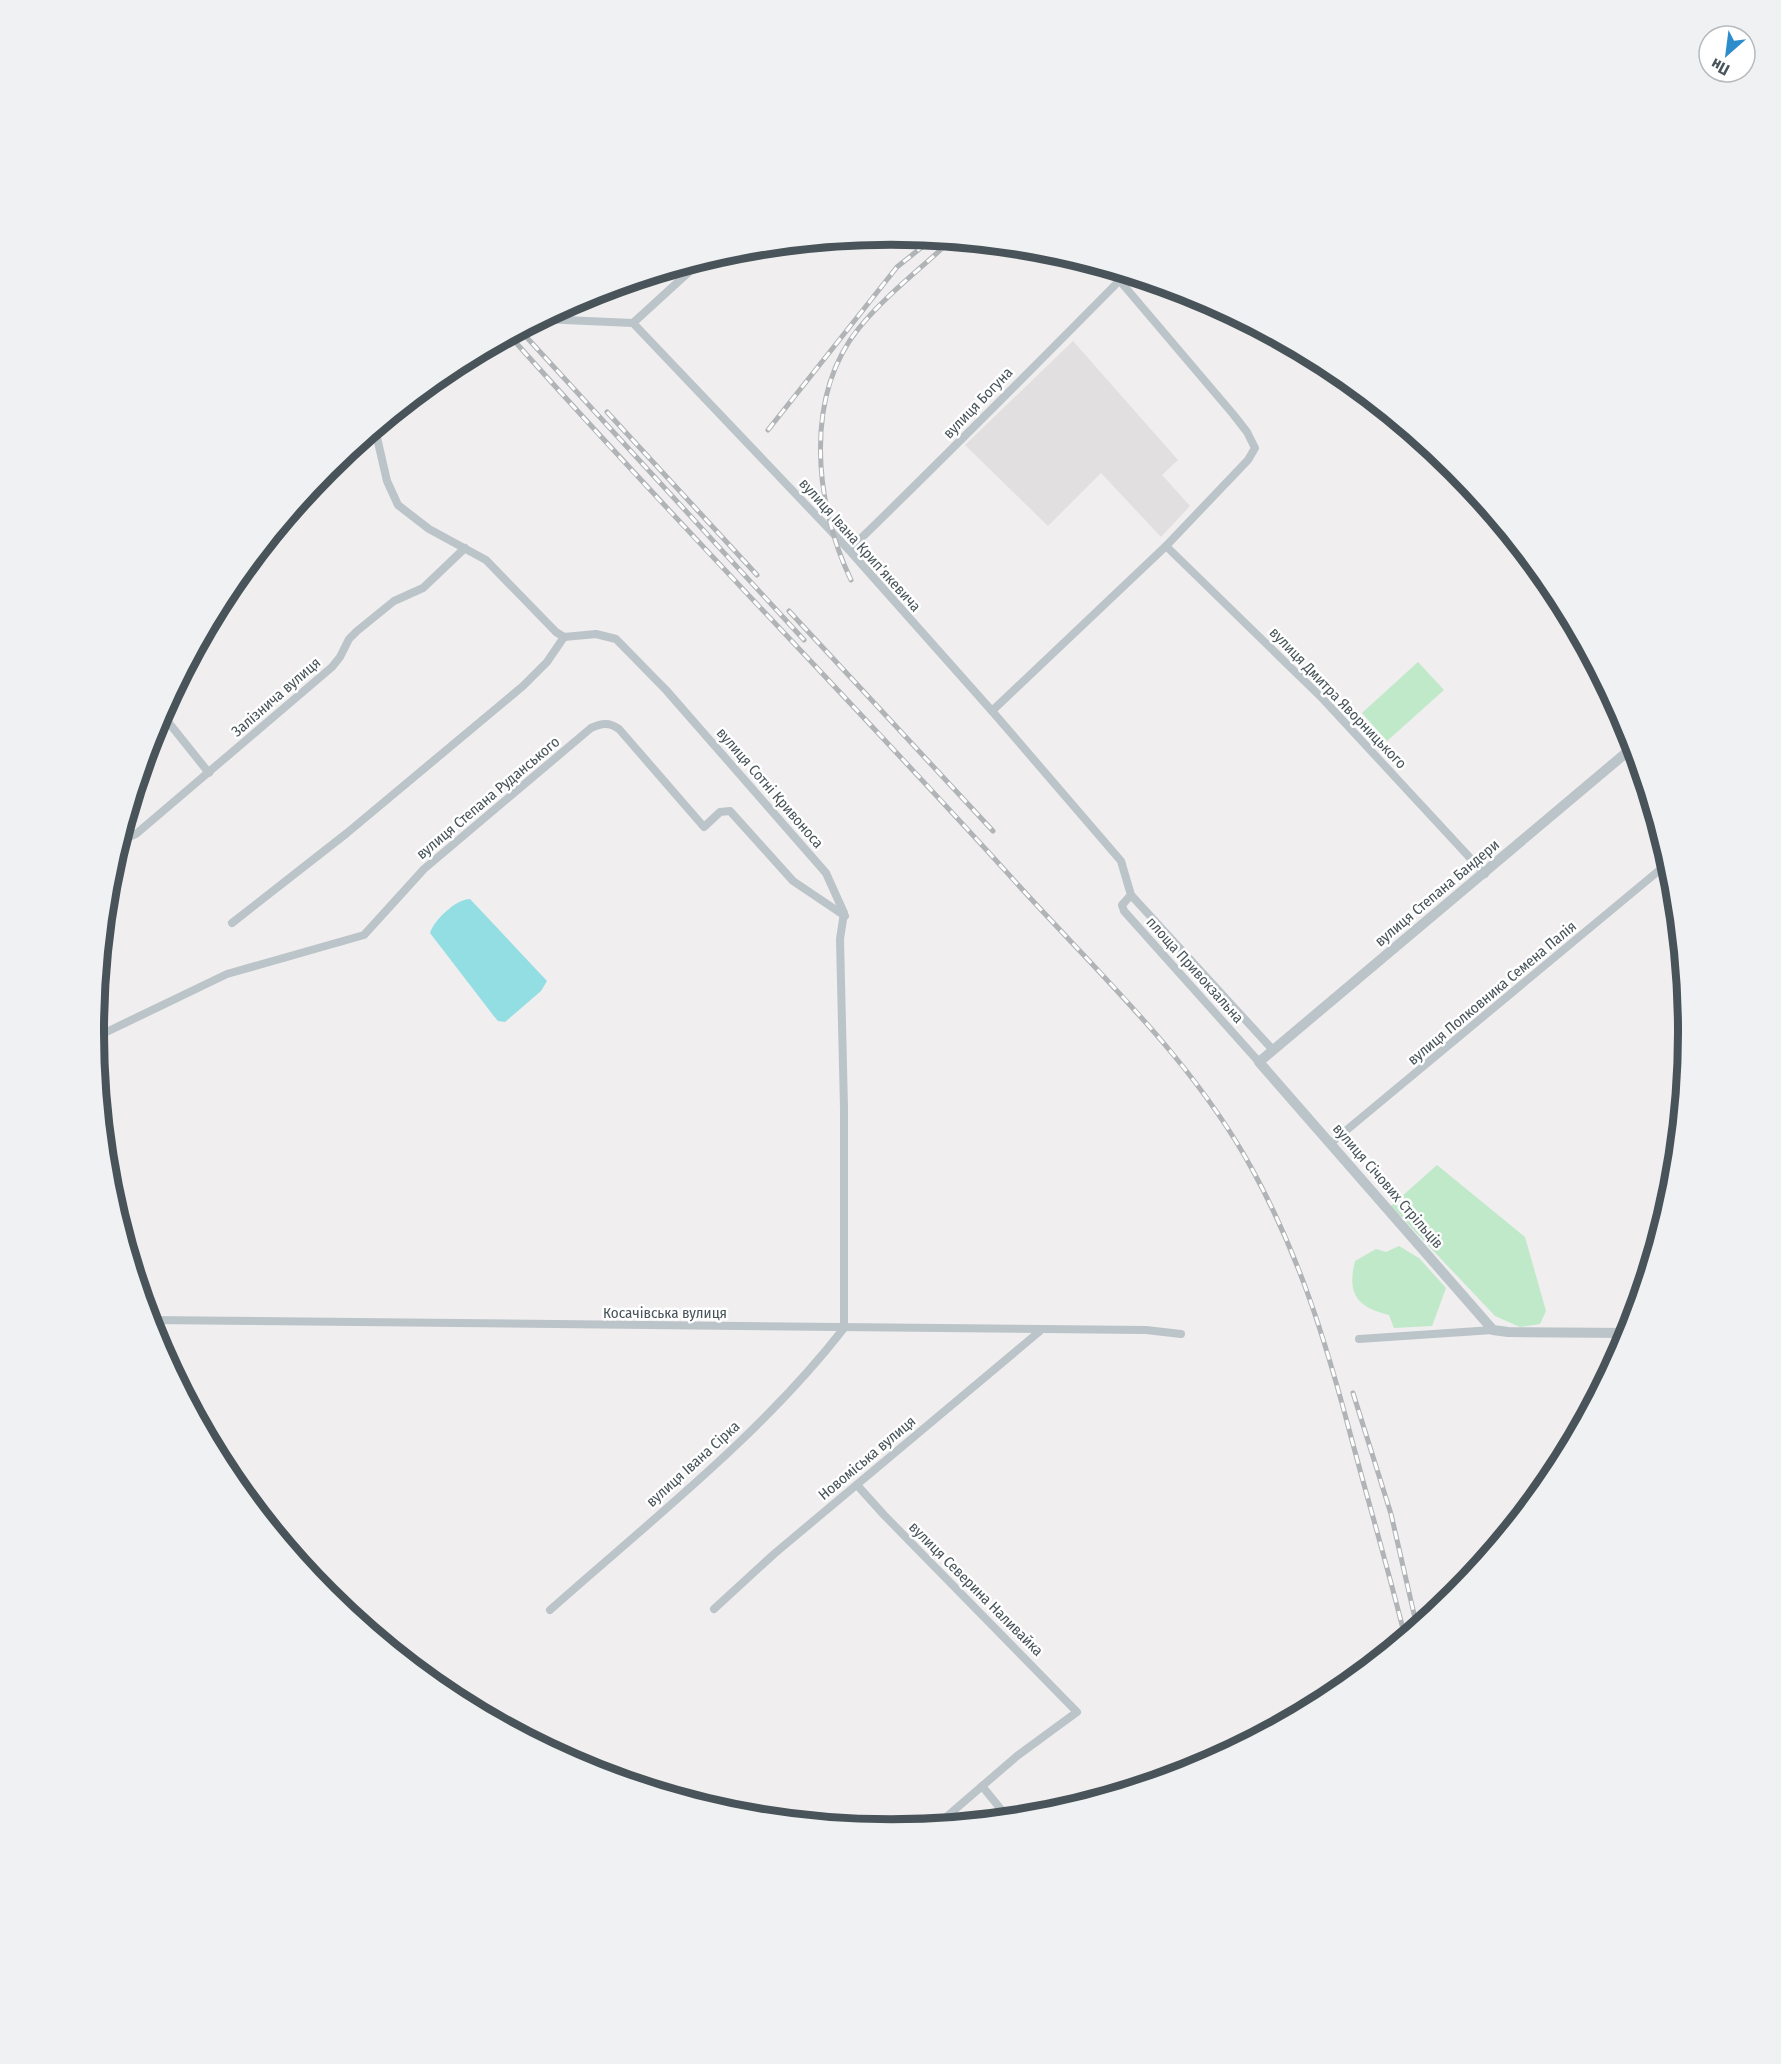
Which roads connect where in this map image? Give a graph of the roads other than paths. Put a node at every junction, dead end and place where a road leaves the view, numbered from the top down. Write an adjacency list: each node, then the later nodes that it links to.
1 (690, 271): 5 (street)
2 (1120, 280): 9 (street, вулиця Богуна)
3 (1127, 282): 7 (street)
4 (556, 320): 5 (street)
5 (633, 323): 9 (street, вулиця Івана Крипʼякевича)
6 (377, 436): 8 (street)
7 (1166, 546): 11 (street); 18 (street, вулиця Дмитра Яворницького)
8 (465, 548): 10 (street); 14 (street, Залізнича вулиця)
9 (849, 550): 11 (street, вулиця Івана Крипʼякевича)
10 (564, 637): 20 (street, вулиця Сотні Кривоноса); 21 (street)
11 (992, 711): 16 (street, вулиця Івана Крипʼякевича)
12 (168, 721): 14 (street)
13 (1626, 753): 18 (street, вулиця Степана Бандери)
14 (209, 773): 15 (street, Залізнича вулиця)
15 (128, 837)
16 (1121, 861): 19 (street, площа Привокзальна)
17 (1660, 870): 25 (street, вулиця Полковника Семена Палія)
18 (1485, 873): 23 (street, вулиця Степана Бандери)
19 (1131, 895): 23 (street, площа Привокзальна); 24 (street, площа Привокзальна)
20 (845, 916): 22 (street, вулиця Степана Руданського); 27 (street)
21 (232, 923)
22 (104, 1033)
23 (1273, 1050): 24 (street, вулиця Степана Бандери)
24 (1259, 1062): 25 (street, вулиця Січових Стрільців)
25 (1331, 1143): 29 (street, вулиця Січових Стрільців)
26 (158, 1320): 27 (street, Косачівська вулиця)
27 (844, 1328): 28 (street, Косачівська вулиця); 35 (street, вулиця Івана Сірка)
28 (1040, 1330): 31 (street, Косачівська вулиця); 33 (street, Новоміська вулиця)
29 (1494, 1330): 30 (street); 32 (street)
30 (1618, 1333)
31 (1181, 1334)
32 (1359, 1339)
33 (857, 1485): 34 (street, Новоміська вулиця); 36 (street, вулиця Северина Наливайка)
34 (714, 1609)
35 (550, 1610)
36 (982, 1786): 37 (street); 38 (street)
37 (1002, 1811)
38 (947, 1817)

